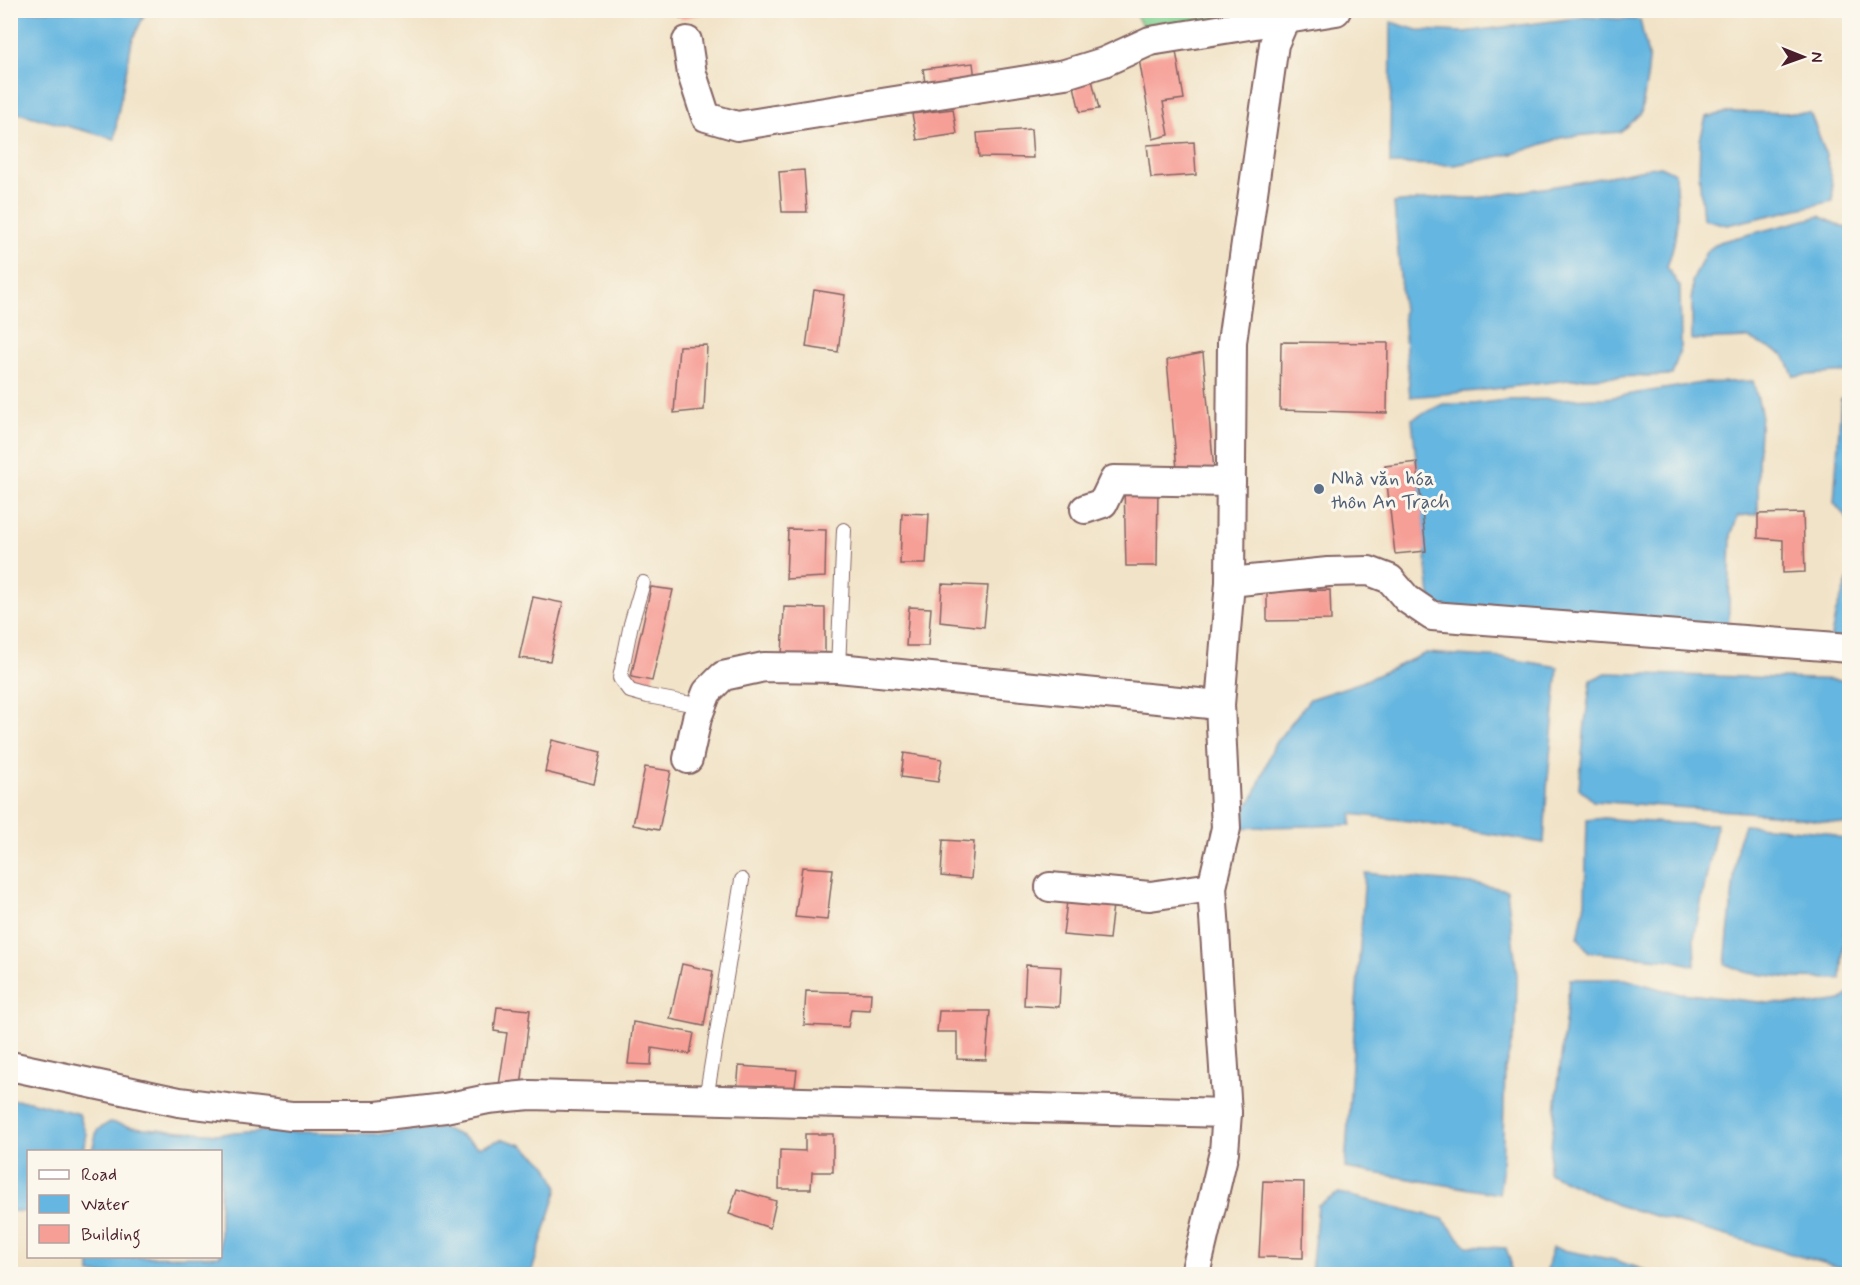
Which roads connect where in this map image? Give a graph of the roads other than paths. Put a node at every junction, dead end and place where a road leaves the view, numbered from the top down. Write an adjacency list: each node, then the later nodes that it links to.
1 (1336, 11): 2 (street)
2 (1286, 15): 3 (street); 4 (street)
3 (687, 41)
4 (1231, 482): 5 (street); 7 (street)
5 (1085, 509)
6 (844, 530): 10 (lane)
7 (1230, 582): 9 (street); 11 (street)
8 (643, 583): 12 (lane)
9 (1850, 648)
10 (838, 668): 11 (street); 12 (street)
11 (1220, 705): 16 (street)
12 (702, 706): 13 (street)
13 (688, 759)
14 (742, 880): 18 (lane)
15 (1050, 887): 16 (street)
16 (1212, 887): 19 (street)
17 (10, 1066): 18 (street)
18 (706, 1099): 19 (street)
19 (1227, 1113): 20 (street)
20 (1195, 1275)

